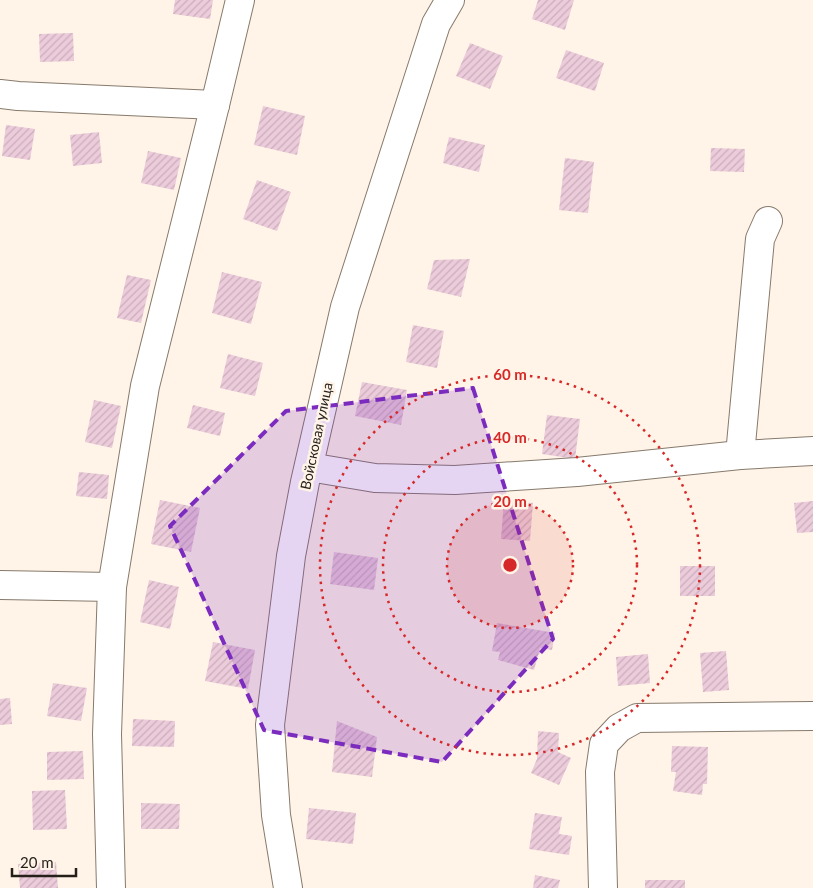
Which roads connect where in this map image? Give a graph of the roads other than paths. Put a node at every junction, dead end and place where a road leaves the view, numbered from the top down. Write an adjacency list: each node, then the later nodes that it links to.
1 (240, 0): 4 (street)
2 (450, 0): 8 (street, Войсковая улица)
3 (0, 94): 4 (street)
4 (216, 105): 10 (street)
5 (768, 221): 7 (street)
6 (813, 451): 7 (street)
7 (740, 455): 8 (street)
8 (309, 467): 13 (street, Войсковая улица)
9 (0, 585): 10 (street)
10 (112, 587): 12 (street)
11 (813, 716): 14 (street)
12 (111, 888)
13 (288, 888)
14 (603, 888)

